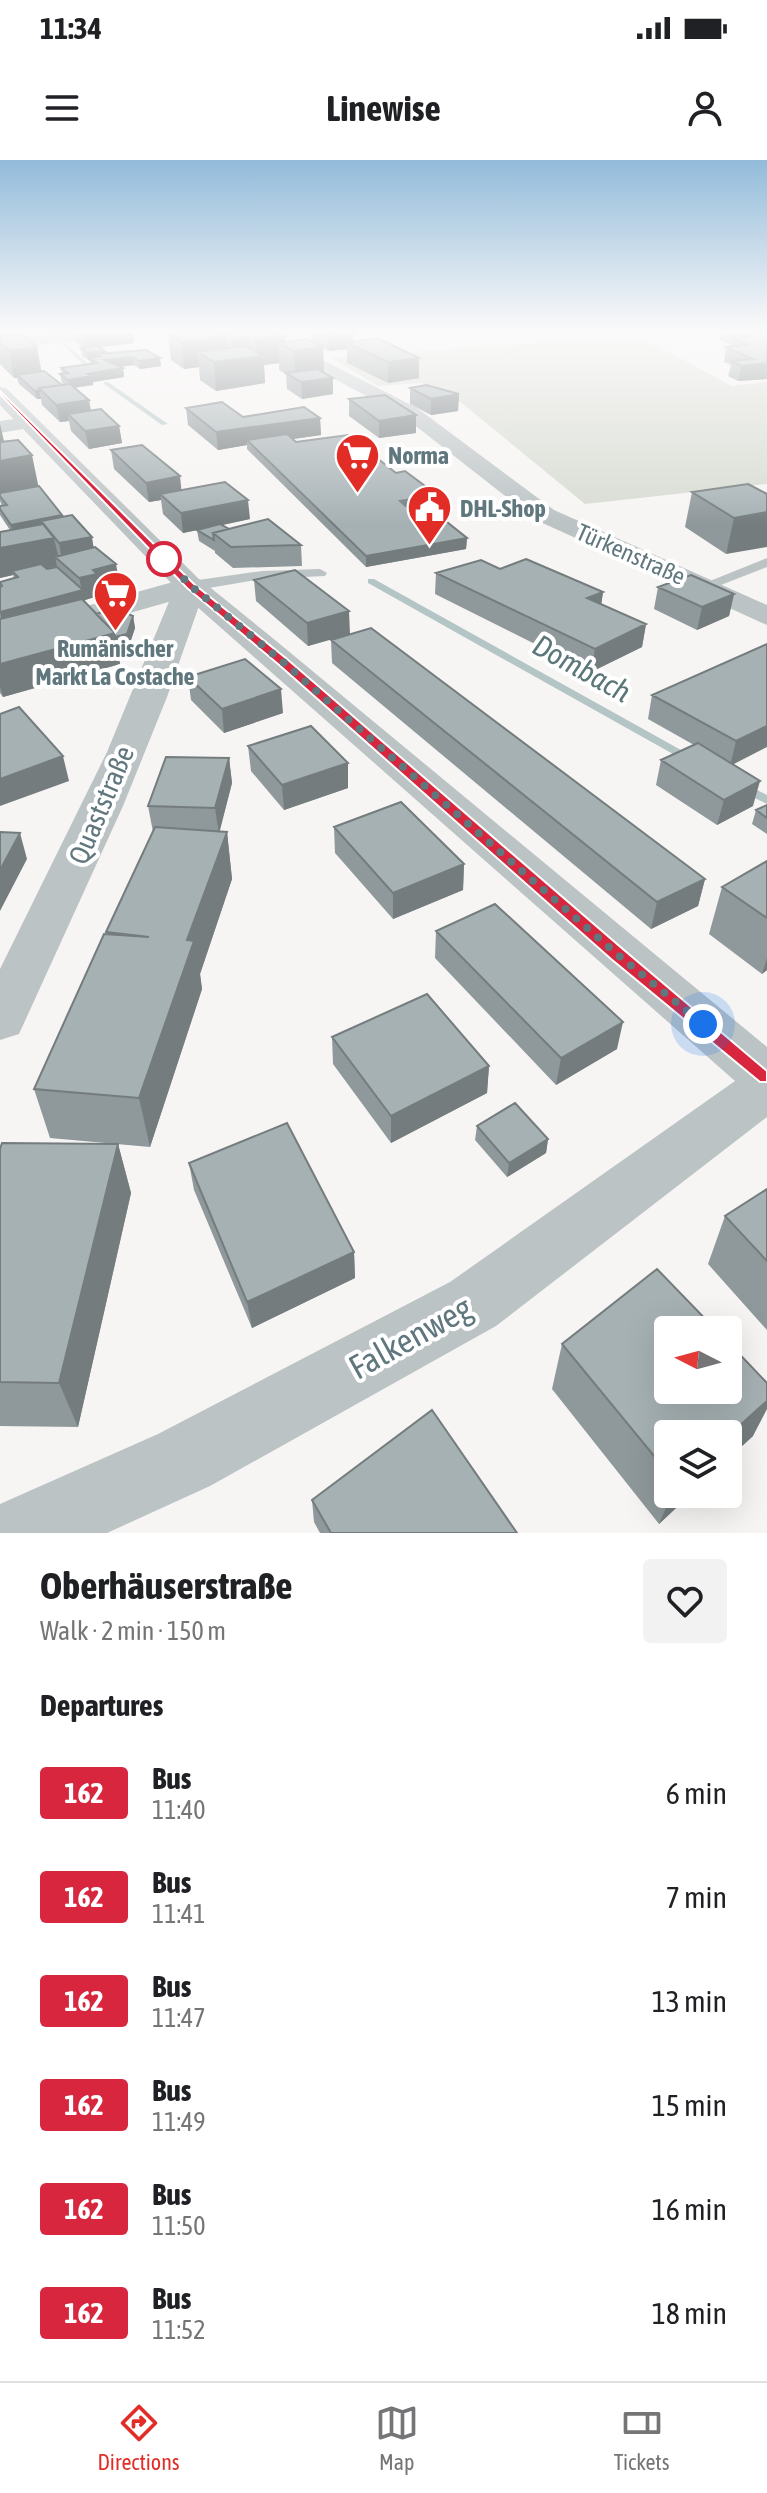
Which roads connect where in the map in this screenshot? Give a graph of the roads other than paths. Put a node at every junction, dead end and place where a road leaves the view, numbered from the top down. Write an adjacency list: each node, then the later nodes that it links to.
1 (3, 396): 3 (street)
2 (379, 396): 8 (street, Türkenstraße)
3 (28, 423): 4 (street); 7 (street)
4 (0, 427)
5 (767, 562): 8 (lane)
6 (320, 573): 7 (lane)
7 (191, 586): 10 (street); 11 (street, Quaststraße); 12 (street)
8 (703, 587): 9 (street, Türkenstraße)
9 (767, 616)
10 (0, 640)
11 (0, 1020)
12 (767, 1077)
13 (767, 1087): 14 (street, Falkenweg)
14 (22, 1533)

